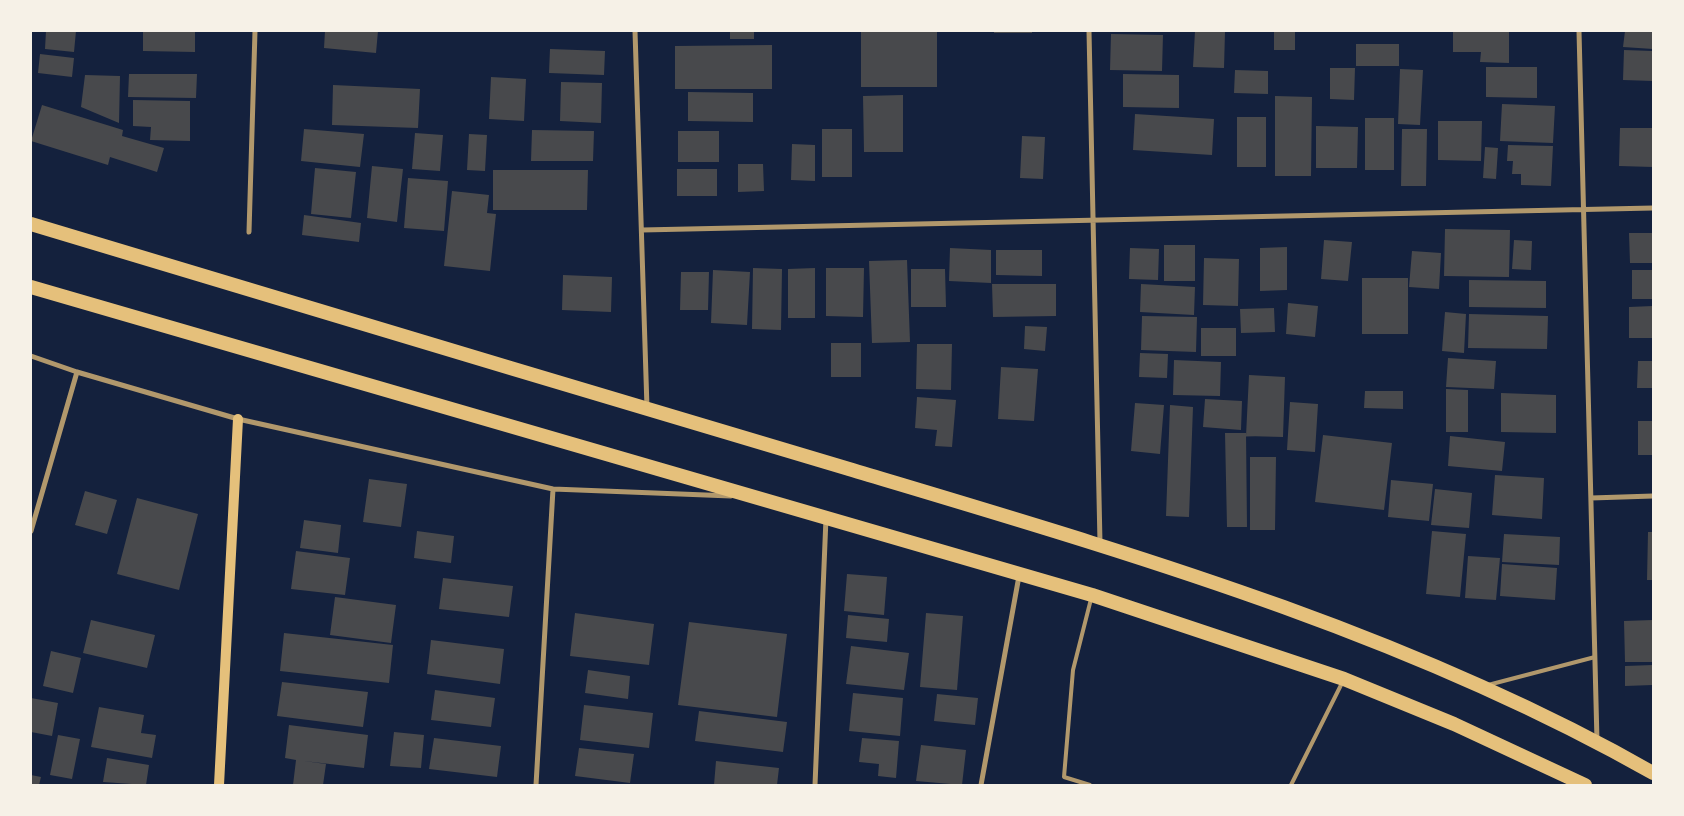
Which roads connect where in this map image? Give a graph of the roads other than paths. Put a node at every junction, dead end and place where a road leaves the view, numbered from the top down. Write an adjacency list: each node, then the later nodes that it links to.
1 (255, 31): 10 (street)
2 (635, 31): 9 (street)
3 (1089, 31): 7 (street)
4 (1579, 31): 6 (street)
5 (1653, 208): 6 (street)
6 (1584, 209): 7 (street); 19 (street)
7 (1094, 221): 9 (street); 22 (street)
8 (31, 224): 14 (highway)
9 (642, 230): 14 (street)
10 (249, 232)
11 (31, 287): 18 (highway)
12 (31, 356): 13 (street)
13 (77, 372): 15 (street); 21 (street)
14 (647, 409): 22 (highway)
15 (238, 419): 16 (street); 30 (main road)
16 (553, 489): 18 (street); 31 (street)
17 (1653, 496): 19 (street)
18 (753, 497): 20 (highway)
19 (1590, 498): 25 (street)
20 (826, 516): 23 (highway); 32 (street)
21 (31, 531)
22 (1100, 544): 27 (highway)
23 (1019, 573): 24 (highway); 33 (street)
24 (1092, 595): 26 (highway); 34 (lane)
25 (1595, 657): 27 (lane); 28 (street)
26 (1344, 679): 35 (lane); 36 (highway)
27 (1482, 687): 28 (highway)
28 (1597, 742): 29 (highway)
29 (1653, 774)
30 (219, 785)
31 (536, 785)
32 (815, 785)
33 (981, 785)
34 (1090, 785)
35 (1291, 785)
36 (1585, 785)

